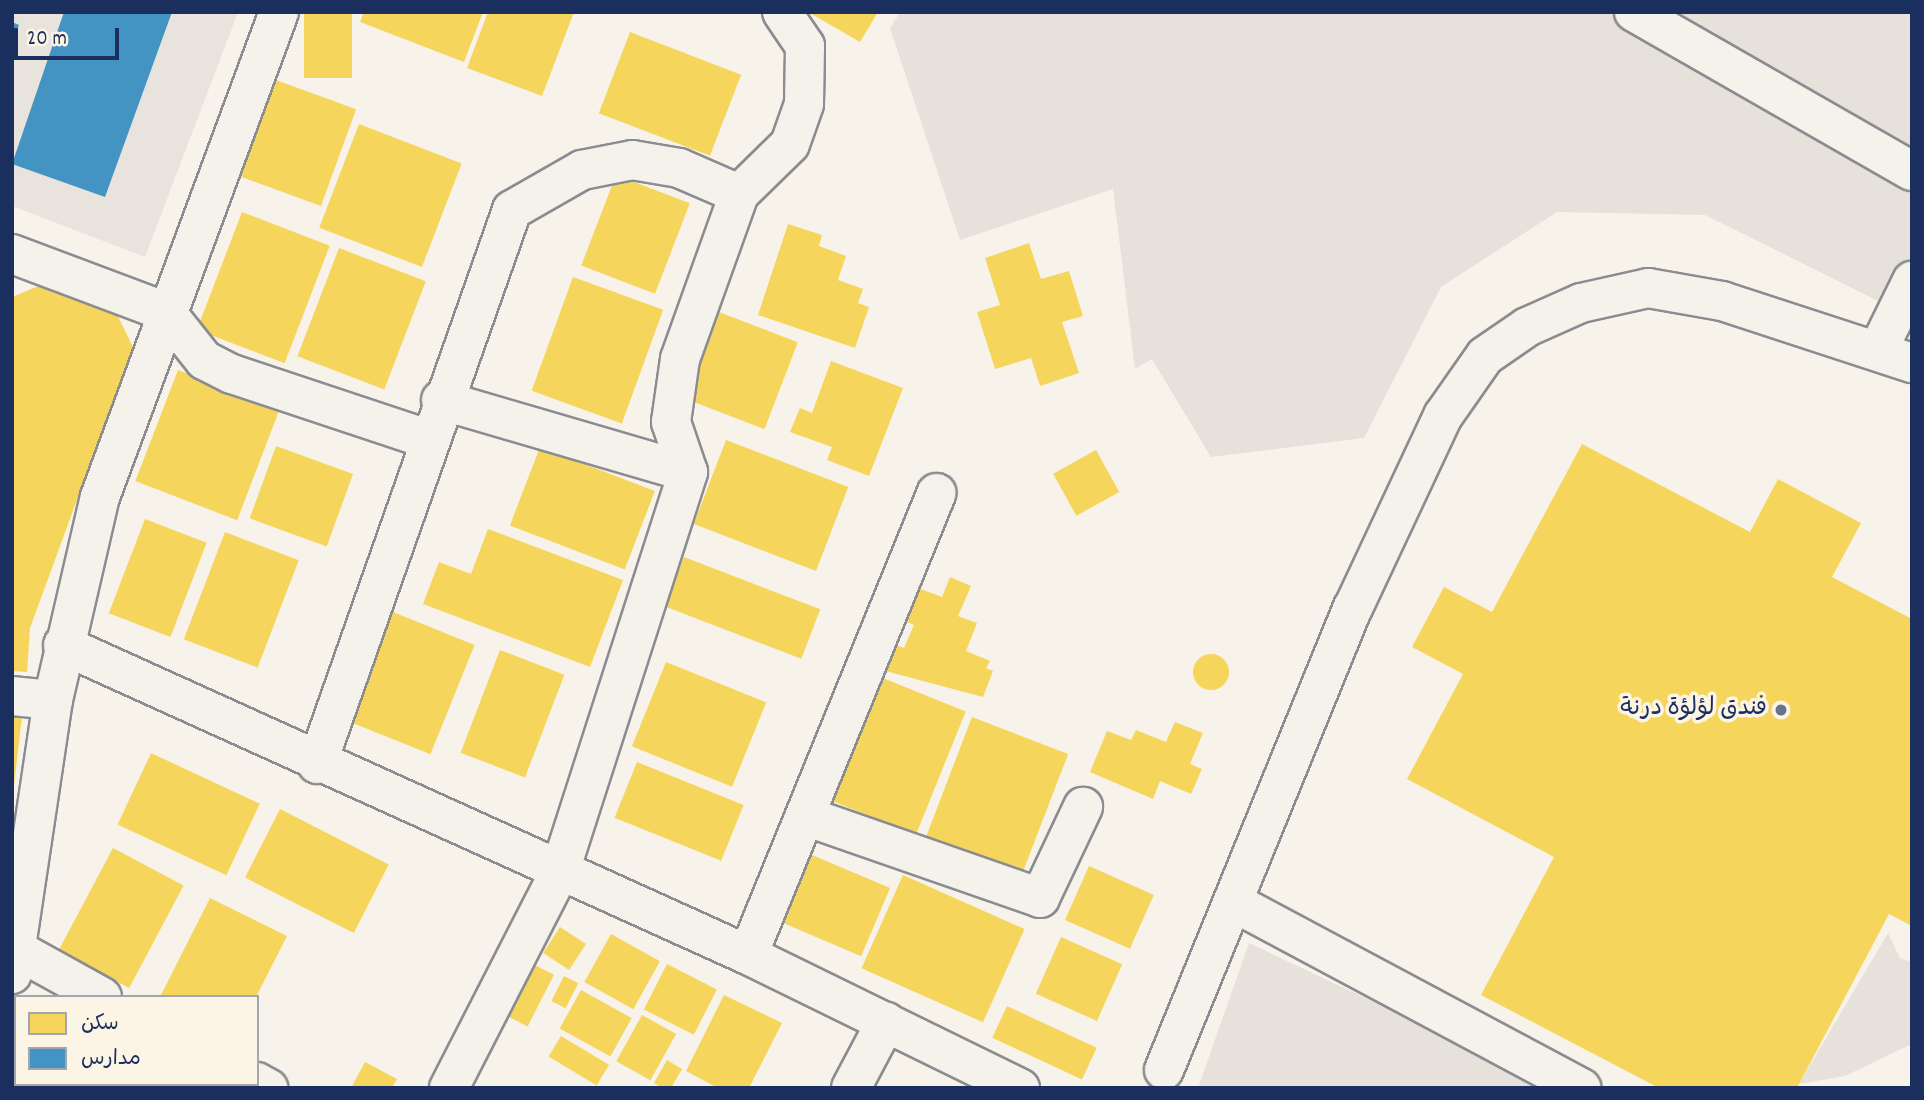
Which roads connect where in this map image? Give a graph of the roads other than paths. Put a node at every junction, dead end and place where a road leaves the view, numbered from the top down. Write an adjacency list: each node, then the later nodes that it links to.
1 (278, 12): 8 (street)
2 (782, 12): 5 (street)
3 (1634, 12): 4 (street)
4 (1912, 172)
5 (739, 194): 10 (street); 12 (street)
6 (12, 254): 8 (street)
7 (1912, 281): 9 (street)
8 (166, 312): 11 (street); 14 (street)
9 (1895, 355): 21 (street)
10 (441, 400): 11 (street); 12 (street)
11 (426, 439): 17 (street)
12 (688, 472): 20 (street)
13 (937, 493): 19 (street)
14 (63, 645): 16 (street); 17 (street)
15 (12, 696): 16 (street)
16 (53, 700): 23 (street)
17 (317, 764): 20 (street)
18 (1083, 807): 19 (street)
19 (805, 816): 22 (street)
20 (560, 871): 22 (street); 27 (street)
21 (1233, 902): 26 (street); 30 (street)
22 (748, 956): 25 (street)
23 (15, 962): 24 (street)
24 (97, 995)
25 (886, 1023): 28 (street); 29 (street)
26 (1164, 1070)
27 (449, 1088)
28 (851, 1088)
29 (1020, 1088)
30 (1582, 1088)

